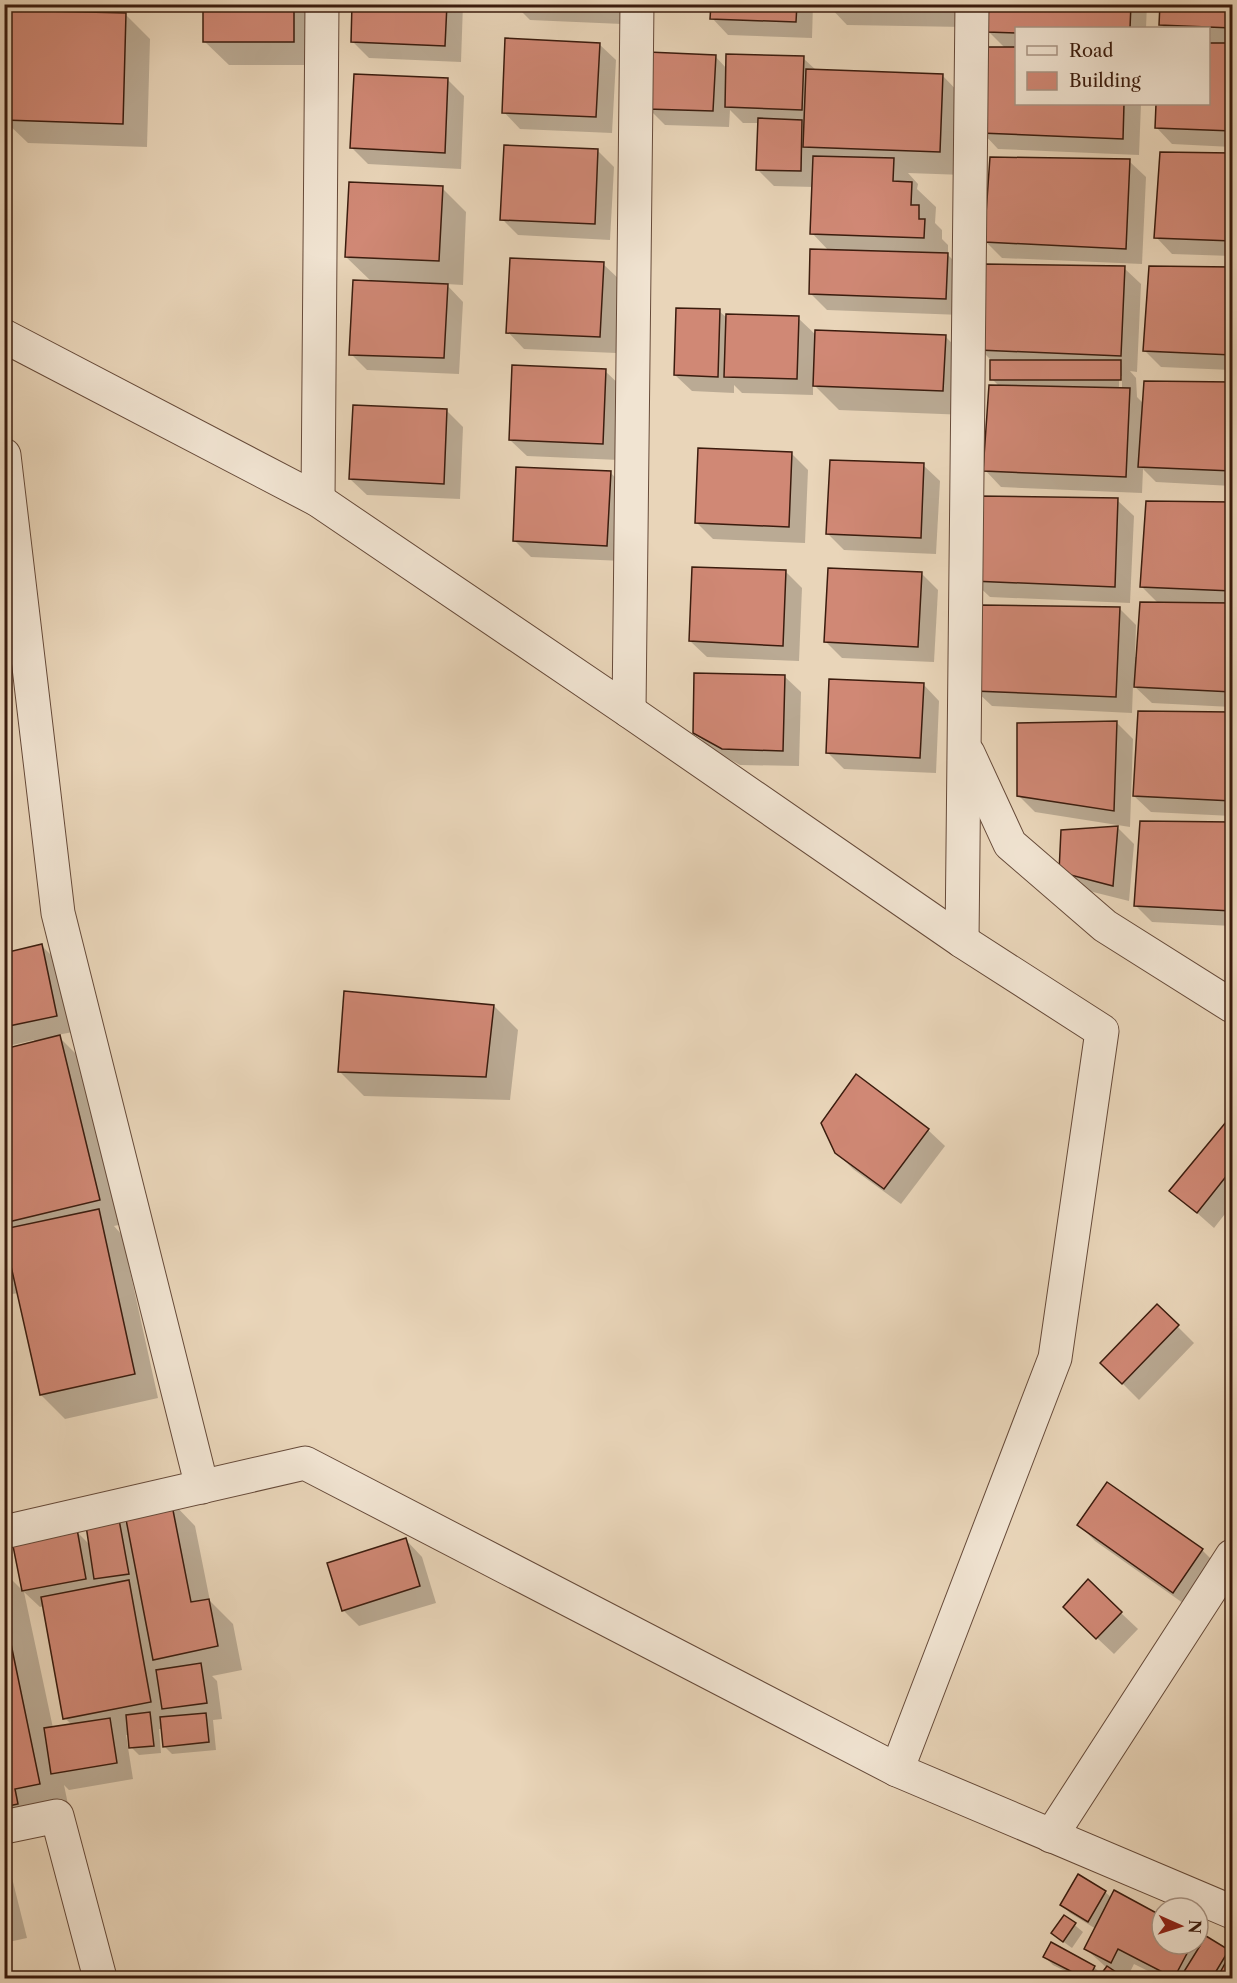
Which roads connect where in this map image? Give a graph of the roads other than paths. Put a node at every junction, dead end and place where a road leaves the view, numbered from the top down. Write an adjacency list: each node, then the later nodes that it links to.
1 (322, 4): 6 (street)
2 (637, 4): 7 (street)
3 (972, 4): 8 (street)
4 (4, 336): 6 (street)
5 (4, 455): 11 (street)
6 (318, 500): 7 (street)
7 (629, 711): 9 (street)
8 (964, 743): 9 (street); 10 (street)
9 (962, 941): 14 (street)
10 (1233, 1006)
11 (202, 1487): 12 (street); 14 (street)
12 (4, 1532)
13 (1233, 1556): 16 (street)
14 (897, 1770): 16 (street)
15 (4, 1827): 18 (street)
16 (1051, 1836): 17 (street)
17 (1233, 1912)
18 (100, 1978)

